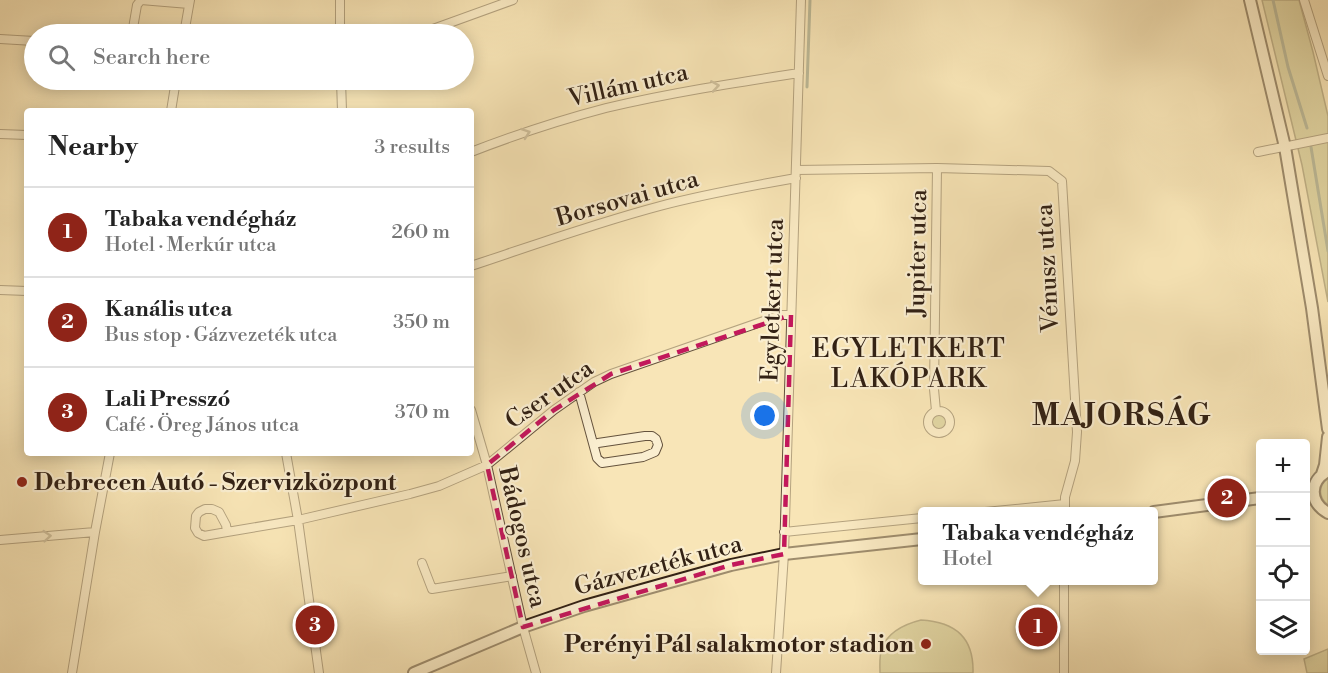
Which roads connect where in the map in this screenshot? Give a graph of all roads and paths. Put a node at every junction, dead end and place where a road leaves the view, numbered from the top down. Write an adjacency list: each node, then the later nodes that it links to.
1 (133, 0): 2 (street)
2 (141, 0): 8 (street); 9 (street)
3 (340, 0): 11 (street)
4 (513, 0): 12 (street)
5 (801, 0): 15 (street, Egyletkert utca)
6 (1250, 0): 24 (street)
7 (1304, 0): 16 (street)
8 (189, 2): 10 (street)
9 (133, 24)
10 (186, 24)
11 (340, 24)
12 (447, 24)
13 (0, 39): 14 (street)
14 (24, 40)
15 (799, 73): 25 (street, Villám utca, one-way to 15); 28 (street, Egyletkert utca)
16 (1328, 76)
17 (174, 90): 19 (street)
18 (341, 90): 20 (street)
19 (171, 108)
20 (342, 108)
21 (0, 134): 22 (street)
22 (24, 135)
23 (1328, 138): 24 (street)
24 (1285, 147): 26 (street); 36 (street)
25 (474, 151)
26 (1258, 152)
27 (937, 168): 28 (street, Vénusz utca); 34 (street, Jupiter utca); 46 (street, Vénusz utca)
28 (796, 174): 29 (street, Borsovai utca); 32 (street, Egyletkert utca)
29 (474, 265)
30 (0, 290): 31 (street)
31 (24, 291)
32 (791, 315): 33 (street, Cser utca); 53 (street, Egyletkert utca)
33 (579, 392): 38 (street); 41 (street, Cser utca)
34 (936, 411)
35 (474, 420): 41 (street, Bádogos utca)
36 (1328, 429)
37 (1328, 437): 42 (street)
38 (598, 443)
39 (109, 456): 51 (street)
40 (287, 456): 50 (street)
41 (487, 465): 50 (street, Cser utca); 58 (street, Bádogos utca)
42 (1325, 473): 43 (street)
43 (1310, 489)
44 (1256, 499): 47 (street)
45 (1311, 500): 48 (street)
46 (1065, 507)
47 (1158, 511)
48 (1328, 513)
49 (918, 518): 53 (street)
50 (298, 520): 52 (street, Cser utca); 62 (street)
51 (95, 532): 55 (street, one-way to 51); 61 (street)
52 (227, 532): 52 (street, Cser utca)
53 (784, 532): 56 (street, Egyletkert utca)
54 (918, 539): 56 (street, Gázvezeték utca)
55 (0, 540)
56 (783, 554): 60 (street, Gázvezeték utca); 65 (street, Egyletkert utca)
57 (422, 563): 58 (street)
58 (512, 576): 60 (street, Bádogos utca)
59 (1064, 585): 66 (street)
60 (523, 627): 63 (street, Gázvezeték utca); 64 (street, Bádogos utca)
61 (72, 673)
62 (319, 673)
63 (414, 673)
64 (536, 673)
65 (776, 673)
66 (1064, 673)

